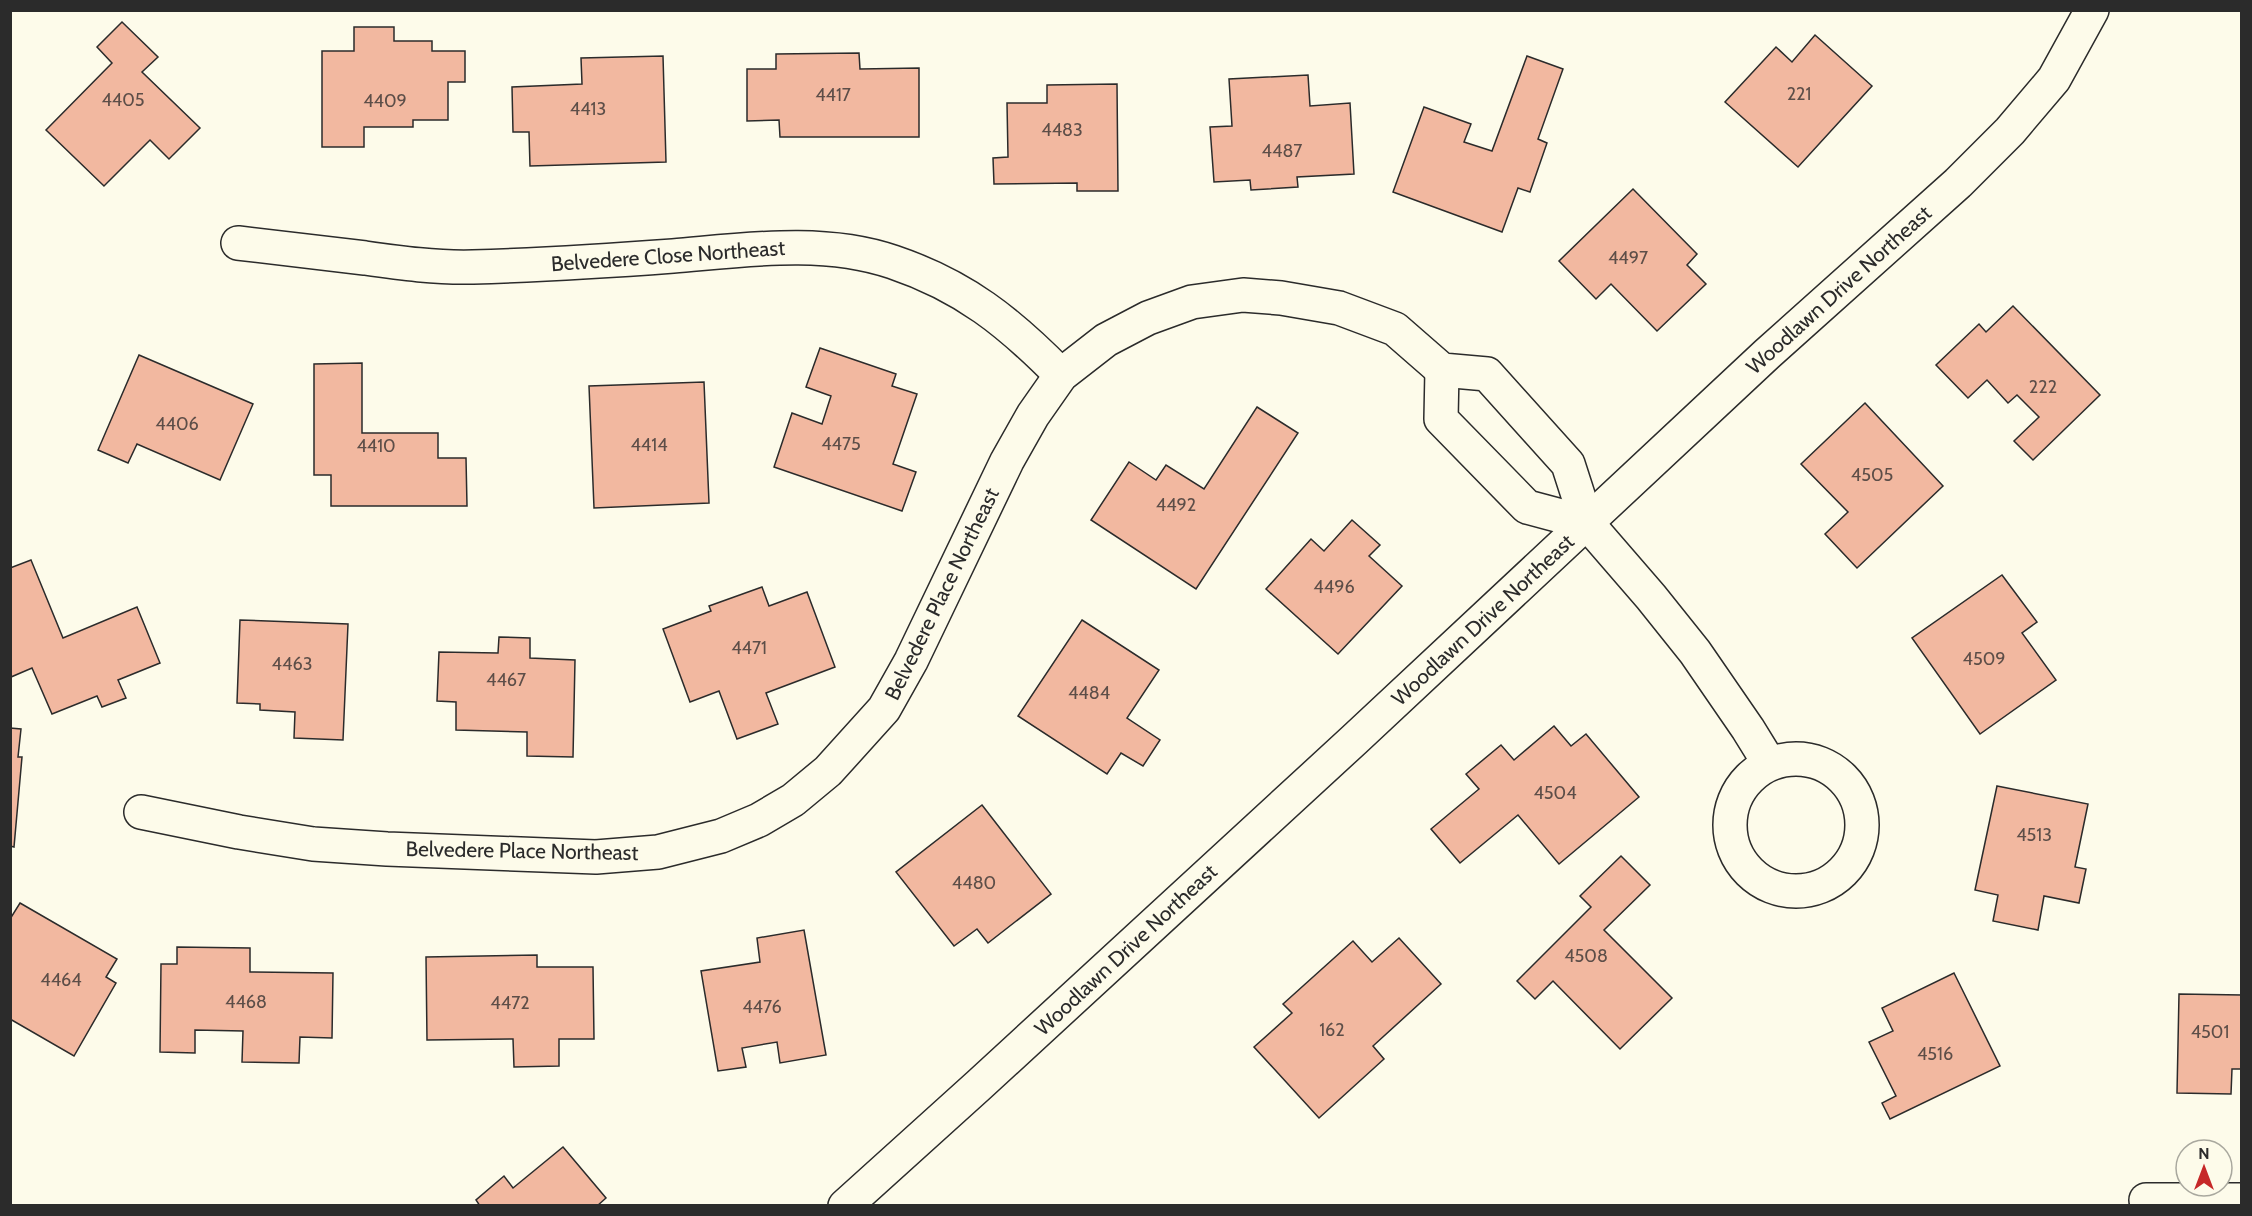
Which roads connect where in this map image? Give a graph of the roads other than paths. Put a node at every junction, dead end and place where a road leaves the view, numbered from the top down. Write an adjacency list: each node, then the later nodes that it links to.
1 (2092, 10): 5 (street, Woodlawn Drive Northeast)
2 (238, 243): 4 (street, Belvedere Close Northeast)
3 (1442, 370): 4 (street, Belvedere Place Northeast); 5 (street); 5 (street)
4 (1061, 375): 7 (street, Belvedere Place Northeast)
5 (1587, 523): 6 (street); 10 (street, Woodlawn Drive Northeast)
6 (1769, 763): 6 (street)
7 (141, 812)
8 (2146, 1200): 9 (street)
9 (2241, 1200)
10 (845, 1206)

